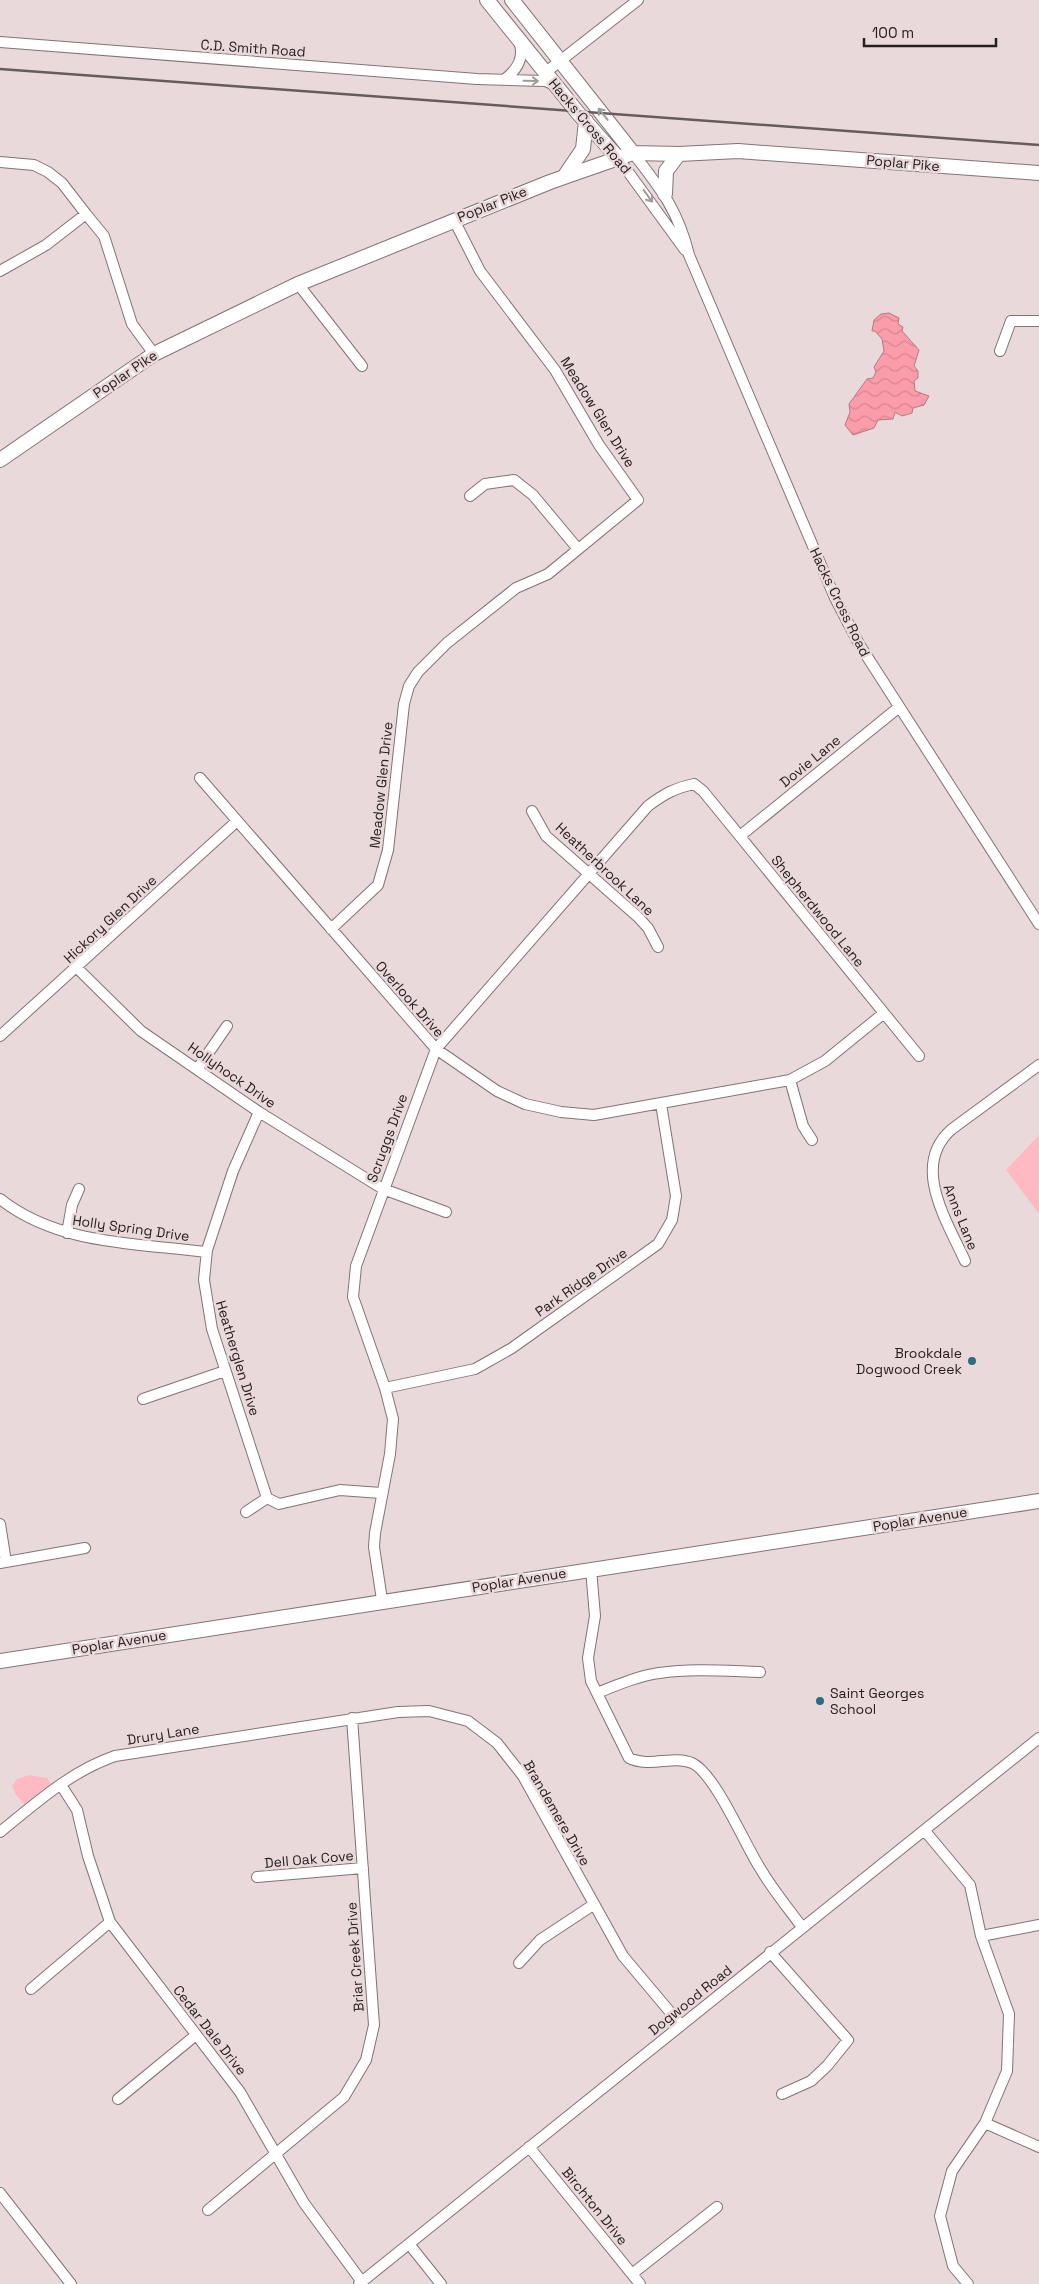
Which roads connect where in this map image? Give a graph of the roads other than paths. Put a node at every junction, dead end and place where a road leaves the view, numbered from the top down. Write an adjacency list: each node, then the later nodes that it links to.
1 (487, 0): 4 (main road, Hacks Cross Road)
2 (512, 0): 6 (main road, Hacks Cross Road)
3 (638, 0): 6 (street)
4 (516, 34): 7 (main road, Hacks Cross Road); 8 (street)
5 (0, 42): 8 (street, C.D. Smith Road)
6 (560, 61): 7 (street); 11 (main road, Hacks Cross Road, one-way to 6)
7 (546, 72): 9 (main road, Hacks Cross Road)
8 (504, 80): 9 (street, C.D. Smith Road, one-way to 9)
9 (558, 86): 10 (main road, Hacks Cross Road)
10 (586, 121): 13 (main road, Hacks Cross Road); 16 (main road)
11 (633, 153): 12 (main road, Poplar Pike); 13 (main road, Poplar Pike); 17 (street, Hacks Cross Road)
12 (679, 154): 15 (main road, Poplar Pike); 17 (main road)
13 (618, 158): 16 (main road, Poplar Pike); 20 (street, Hacks Cross Road, one-way to 20)
14 (0, 162): 18 (street)
15 (1039, 173)
16 (564, 177): 19 (main road, Poplar Pike)
17 (664, 194): 20 (street, Hacks Cross Road)
18 (86, 214): 21 (street); 25 (street)
19 (454, 220): 22 (main road, Poplar Pike); 29 (street, Meadow Glen Drive)
20 (689, 255): 30 (street, Hacks Cross Road)
21 (0, 271)
22 (298, 284): 25 (main road, Poplar Pike); 26 (street)
23 (1039, 321): 24 (street)
24 (1000, 351)
25 (154, 354): 27 (main road, Poplar Pike)
26 (362, 366)
27 (0, 460)
28 (470, 496): 29 (street)
29 (578, 549): 38 (street, Meadow Glen Drive)
30 (898, 708): 35 (street, Dovie Lane); 37 (street, Hacks Cross Road)
31 (200, 778): 34 (street, Overlook Drive)
32 (694, 784): 35 (street, Shepherdwood Lane); 36 (street, Scruggs Drive)
33 (532, 811): 36 (street, Heatherbrook Lane)
34 (237, 821): 38 (street, Overlook Drive); 40 (street, Hickory Glen Drive)
35 (740, 836): 41 (street, Shepherdwood Lane)
36 (587, 874): 39 (street, Heatherbrook Lane); 44 (street, Scruggs Drive)
37 (1039, 924)
38 (331, 929): 44 (street, Overlook Drive)
39 (658, 947)
40 (77, 968): 43 (street, Hickory Glen Drive); 47 (street, Hollyhock Drive)
41 (884, 1013): 45 (street, Shepherdwood Lane); 48 (street, Overlook Drive)
42 (227, 1026): 47 (street)
43 (0, 1036)
44 (436, 1049): 49 (street, Overlook Drive); 53 (street, Scruggs Drive)
45 (919, 1056)
46 (1039, 1065): 58 (street, Anns Lane)
47 (198, 1068): 50 (street, Hollyhock Drive)
48 (790, 1080): 49 (street, Overlook Drive); 51 (street)
49 (661, 1104): 60 (street, Park Ridge Drive)
50 (259, 1112): 53 (street, Hollyhock Drive); 57 (street, Heatherglen Drive)
51 (812, 1140)
52 (79, 1189): 56 (street)
53 (383, 1189): 55 (street, Hollyhock Drive); 60 (street, Scruggs Drive)
54 (0, 1199): 56 (street, Holly Spring Drive)
55 (446, 1212)
56 (67, 1233): 57 (street, Holly Spring Drive)
57 (206, 1252): 59 (street, Heatherglen Drive)
58 (964, 1261)
59 (225, 1371): 61 (street); 63 (street, Heatherglen Drive)
60 (385, 1388): 62 (street, Scruggs Drive)
61 (143, 1399)
62 (381, 1493): 63 (street); 70 (street, Scruggs Drive)
63 (267, 1498): 65 (street)
64 (1039, 1501): 69 (main road, Poplar Avenue)
65 (246, 1512)
66 (0, 1524): 68 (street)
67 (85, 1548): 68 (street)
68 (3, 1562)
69 (591, 1569): 70 (main road, Poplar Avenue); 73 (street)
70 (382, 1600): 71 (main road, Poplar Avenue)
71 (2, 1659)
72 (760, 1672): 73 (street)
73 (597, 1693): 84 (street)
74 (352, 1718): 76 (street, Drury Lane); 79 (street, Briar Creek Drive); 81 (street, Brandemere Drive)
75 (1039, 1738): 77 (street, Dogwood Road)
76 (61, 1785): 78 (street, Drury Lane); 82 (street, Cedar Dale Drive)
77 (925, 1831): 84 (street, Dogwood Road); 85 (street)
78 (0, 1832)
79 (363, 1868): 80 (street, Dell Oak Cove); 96 (street, Briar Creek Drive)
80 (257, 1877)
81 (593, 1905): 87 (street); 89 (street, Brandemere Drive)
82 (110, 1922): 88 (street); 90 (street, Cedar Dale Drive)
83 (1039, 1925): 85 (street)
84 (802, 1927): 86 (street, Dogwood Road)
85 (982, 1936): 93 (street)
86 (770, 1952): 89 (street, Dogwood Road); 91 (street)
87 (519, 1963)
88 (31, 1989)
89 (681, 2025): 94 (street, Dogwood Road)
90 (196, 2035): 92 (street); 96 (street, Cedar Dale Drive)
91 (782, 2094)
92 (118, 2099)
93 (985, 2123): 95 (street); 106 (street)
94 (529, 2147): 100 (street, Dogwood Road); 101 (street, Birchton Drive)
95 (1039, 2147)
96 (275, 2154): 99 (street, Briar Creek Drive); 102 (street, Cedar Dale Drive)
97 (0, 2193): 103 (street)
98 (717, 2207): 101 (street)
99 (208, 2210)
100 (409, 2244): 102 (street, Dogwood Road); 104 (street)
101 (632, 2274): 105 (street, Birchton Drive)
102 (360, 2283)
103 (71, 2284)
104 (441, 2284)
105 (640, 2284)
106 (968, 2284)

